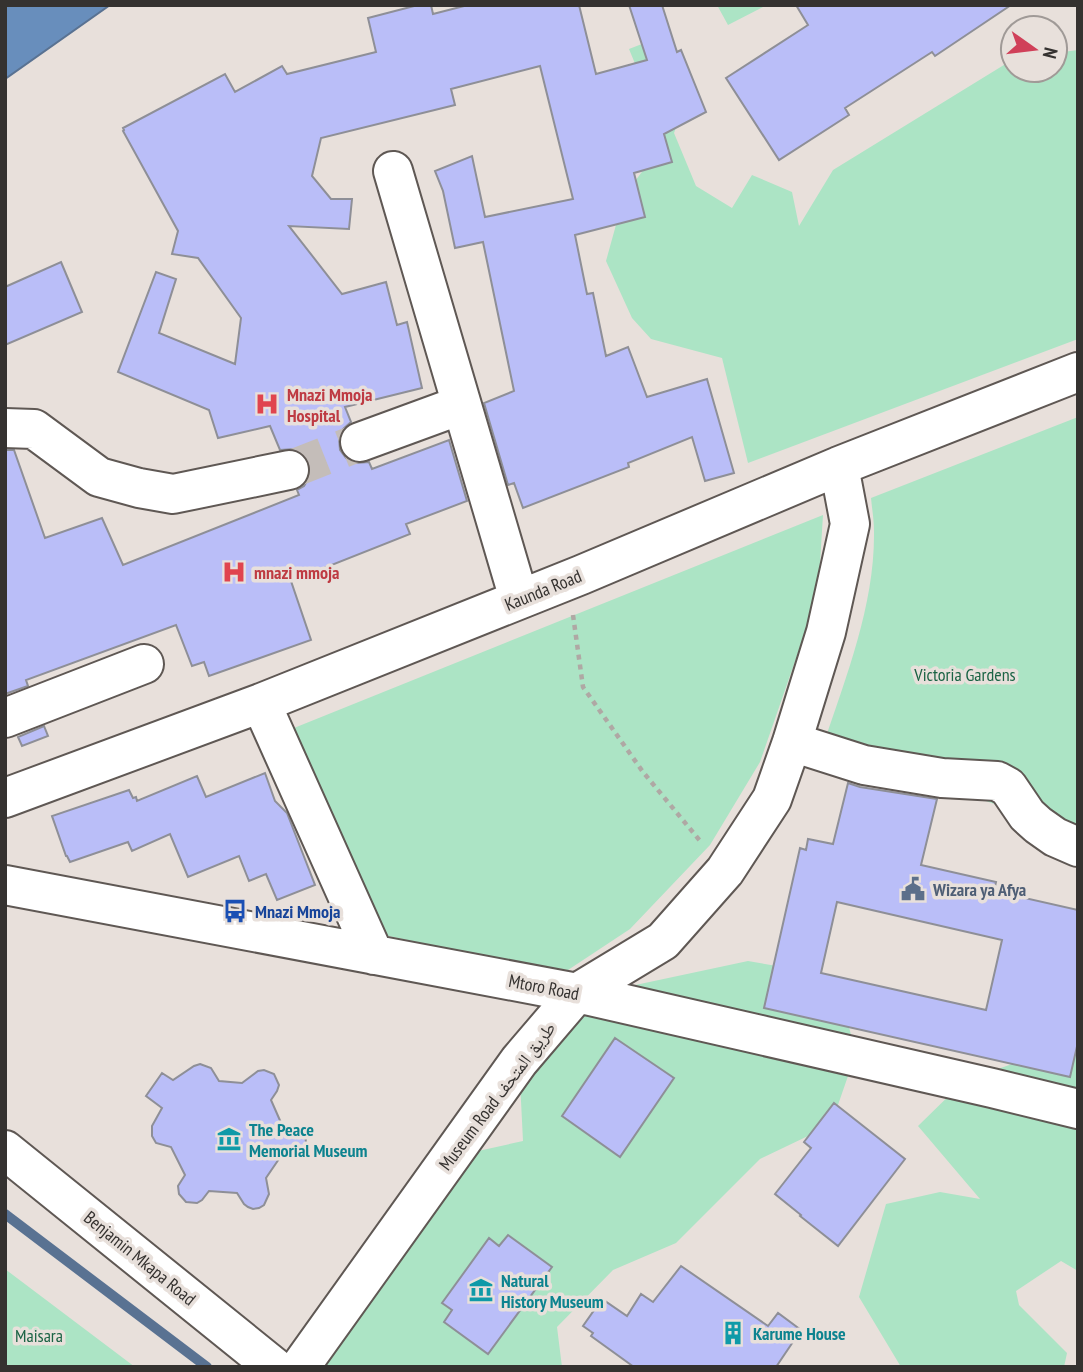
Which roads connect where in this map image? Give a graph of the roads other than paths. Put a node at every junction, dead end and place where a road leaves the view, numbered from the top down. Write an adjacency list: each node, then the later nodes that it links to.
1 (393, 171): 3 (street)
2 (1078, 372): 6 (street, Kaunda Road)
3 (461, 405): 5 (street); 8 (street)
4 (5, 428): 7 (street)
5 (360, 442)
6 (839, 466): 8 (street, Kaunda Road); 12 (street, Museum Road طريق المتحف)
7 (289, 470)
8 (519, 599): 10 (street, Kaunda Road)
9 (144, 664): 11 (street)
10 (261, 702): 13 (street, Kaunda Road); 16 (street)
11 (5, 718)
12 (792, 742): 14 (street); 17 (street, Museum Road طريق المتحف)
13 (5, 798)
14 (1078, 847)
15 (5, 885): 16 (street, Mtoro Road)
16 (374, 955): 17 (street, Mtoro Road)
17 (576, 993): 18 (street, Mtoro Road); 21 (street, Museum Road طريق المتحف)
18 (1078, 1109)
19 (5, 1150): 20 (street, Benjamin Mkapa Road)
20 (274, 1367)
21 (300, 1367)

